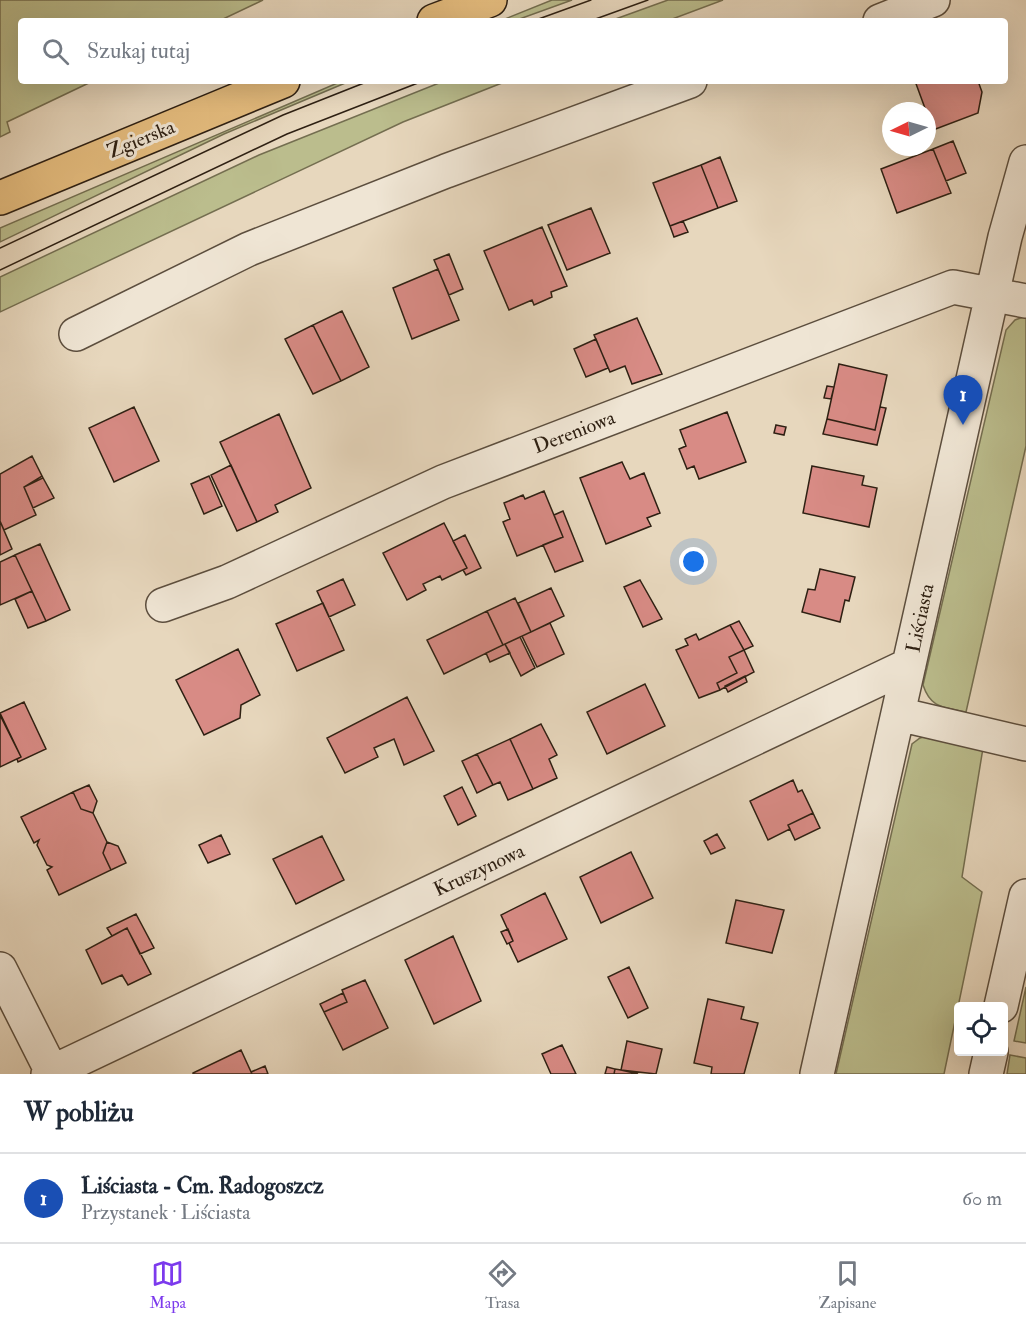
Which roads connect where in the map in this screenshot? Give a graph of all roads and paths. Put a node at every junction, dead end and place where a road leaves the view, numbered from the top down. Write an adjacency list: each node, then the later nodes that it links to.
1 (490, 0): 3 (main road)
2 (933, 0): 4 (street)
3 (442, 18)
4 (888, 18)
5 (276, 84): 8 (main road, Zgierska)
6 (682, 84): 11 (street)
7 (1026, 162): 9 (street, Liściasta)
8 (0, 198)
9 (993, 294): 10 (street, Dereniowa); 12 (street, Dereniowa); 13 (street, Liściasta)
10 (1026, 301)
11 (76, 334)
12 (163, 604)
13 (909, 665): 14 (street, Liściasta); 20 (street, Kruszynowa)
14 (898, 714): 15 (street); 21 (street, Liściasta)
15 (1026, 744)
16 (1026, 896): 18 (street)
17 (0, 969): 20 (street)
18 (1002, 1002)
19 (990, 1056): 22 (street)
20 (51, 1073)
21 (817, 1074)
22 (986, 1074)

